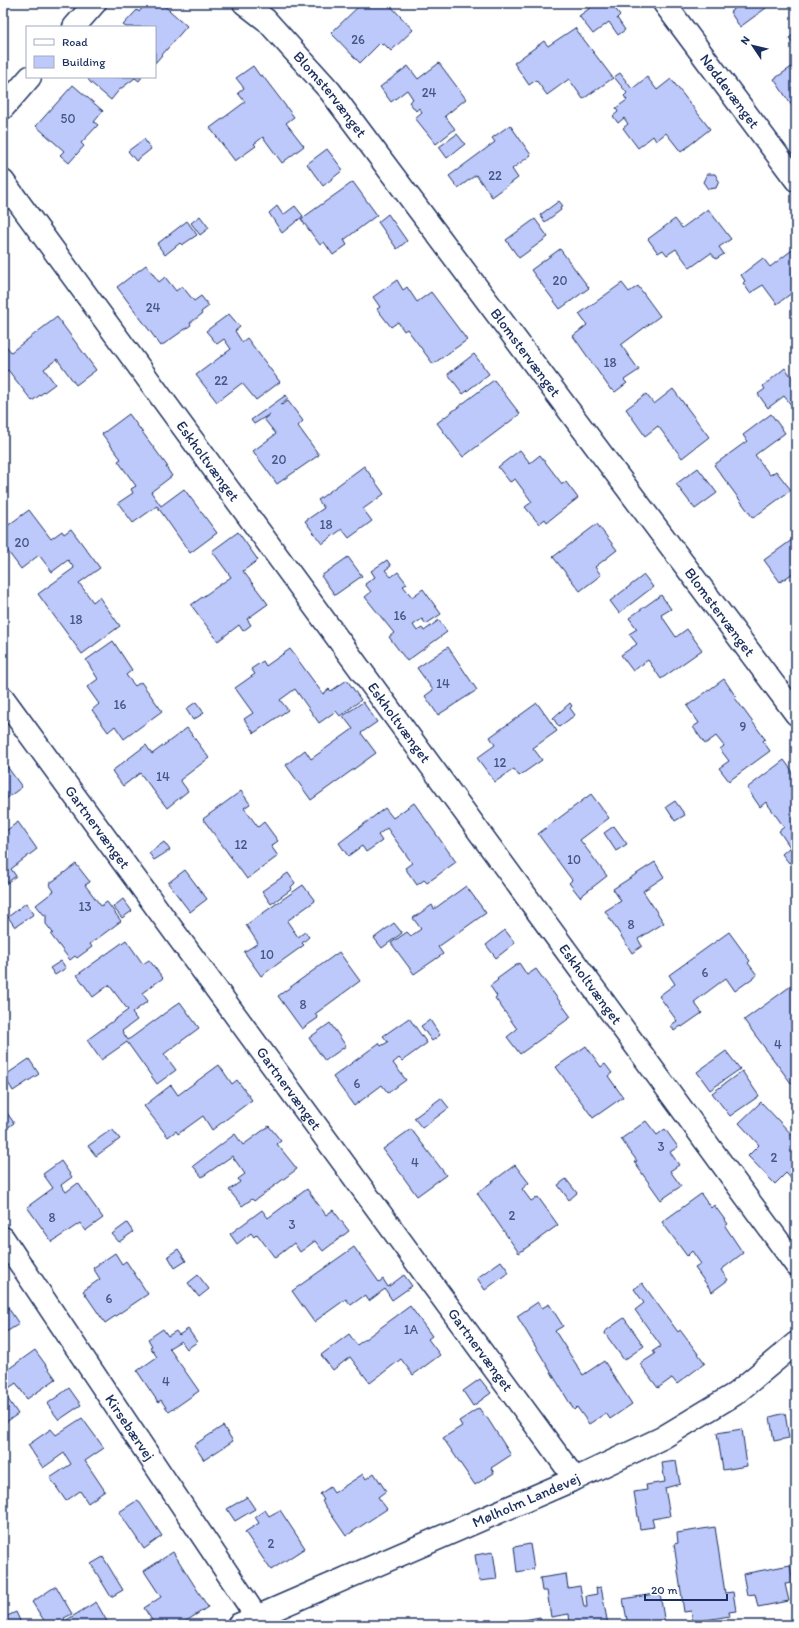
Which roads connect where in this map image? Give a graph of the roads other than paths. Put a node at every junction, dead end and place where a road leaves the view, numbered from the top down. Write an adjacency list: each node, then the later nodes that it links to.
1 (95, 3): 4 (street)
2 (244, 3): 10 (street, Blomstervænget)
3 (664, 3): 7 (street, Nøddevænget)
4 (75, 26)
5 (29, 78): 6 (street)
6 (3, 108)
7 (796, 180)
8 (3, 181): 12 (street, Eskholtvænget)
9 (3, 698): 14 (street, Gartnervænget)
10 (796, 714)
11 (3, 1238): 15 (street, Kirsebærvej)
12 (796, 1265)
13 (796, 1342): 14 (street, Mølholm Landevej)
14 (575, 1479): 15 (street, Mølholm Landevej)
15 (247, 1620)

